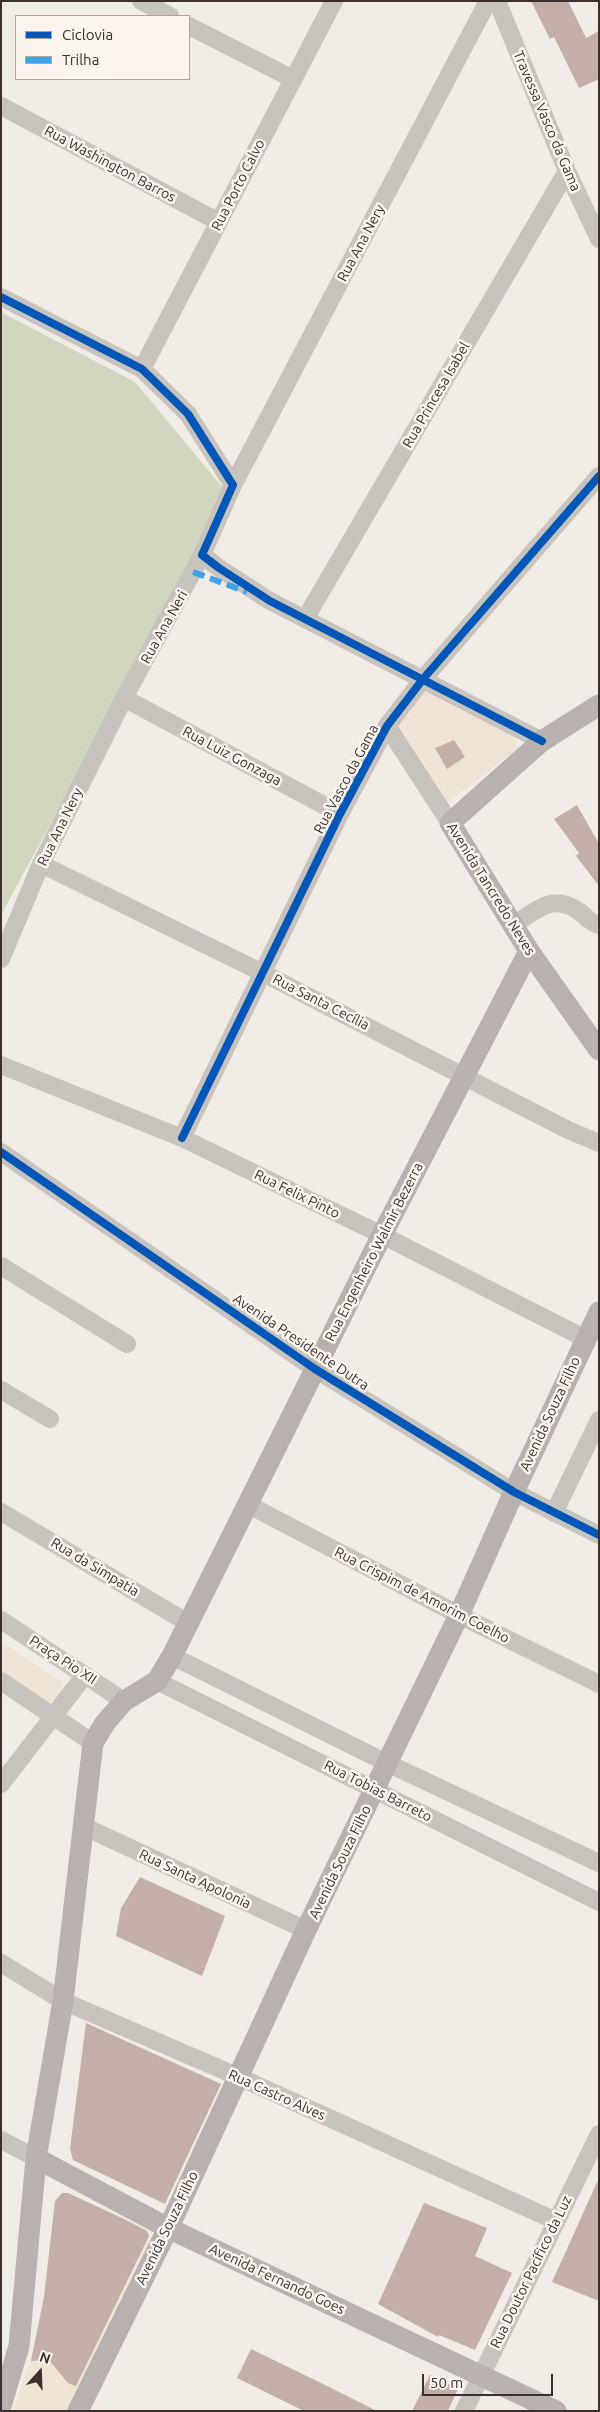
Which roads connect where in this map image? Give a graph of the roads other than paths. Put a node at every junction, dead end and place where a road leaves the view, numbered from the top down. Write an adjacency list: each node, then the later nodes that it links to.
1 (141, 1): 5 (street)
2 (334, 1): 7 (street, Rua Porto Calvo)
3 (488, 1): 15 (street, Rua Ana Nery)
4 (498, 1): 9 (street, Travessa Vasco da Gama)
5 (168, 15)
6 (190, 27): 7 (street)
7 (293, 79): 10 (street, Rua Porto Calvo)
8 (1, 106): 10 (street, Rua Washington Barros)
9 (567, 172): 11 (street, Travessa Vasco da Gama); 17 (street, Rua Princesa Isabel)
10 (219, 222): 13 (street, Rua Porto Calvo)
11 (599, 239)
12 (1, 297): 13 (street)
13 (142, 369): 15 (street)
14 (599, 476): 18 (street, Rua Vasco da Gama)
15 (233, 485): 16 (street, Rua Ana Nery)
16 (202, 555): 17 (street); 19 (street, Rua Ana Neri)
17 (305, 619): 18 (street)
18 (423, 679): 21 (street, Rua Vasco da Gama); 22 (street)
19 (124, 698): 23 (street, Rua Luiz Gonzaga); 25 (street, Rua Ana Nery)
20 (599, 704): 22 (main road)
21 (387, 726): 23 (street, Rua Vasco da Gama); 24 (street, Avenida Tancredo Neves)
22 (542, 742): 24 (main road)
23 (340, 814): 30 (street, Rua Vasco da Gama)
24 (450, 823): 26 (main road, Avenida Tancredo Neves)
25 (41, 864): 29 (street, Rua Ana Nery); 30 (street, Rua Santa Cecília)
26 (514, 925): 27 (street); 28 (main road, Avenida Tancredo Neves)
27 (599, 925)
28 (529, 951): 31 (main road, Avenida Tancredo Neves); 33 (main road, Rua Engenheiro Walmir Bezerra)
29 (1, 959)
30 (261, 972): 33 (street, Rua Santa Cecília); 34 (street, Rua Vasco da Gama)
31 (599, 1050)
32 (1, 1065): 34 (street, Rua Felix Pinto)
33 (464, 1076): 35 (street, Rua Santa Cecília); 37 (main road, Rua Engenheiro Walmir Bezerra)
34 (182, 1138): 37 (street, Rua Felix Pinto)
35 (599, 1143)
36 (1, 1152): 42 (street, Avenida Presidente Dutra)
37 (382, 1235): 40 (street, Rua Felix Pinto); 42 (main road, Rua Engenheiro Walmir Bezerra)
38 (1, 1266): 41 (street)
39 (599, 1312): 40 (main road, Avenida Souza Filho)
40 (586, 1339): 46 (main road, Avenida Souza Filho)
41 (127, 1344)
42 (315, 1369): 46 (street, Avenida Presidente Dutra); 47 (main road, Rua Engenheiro Walmir Bezerra)
43 (1, 1390): 44 (street)
44 (50, 1419)
45 (599, 1420): 49 (street)
46 (514, 1492): 49 (street, Avenida Presidente Dutra); 51 (main road, Avenida Souza Filho)
47 (247, 1504): 51 (street, Rua Crispim de Amorim Coelho); 53 (main road, Rua Engenheiro Walmir Bezerra)
48 (1, 1512): 53 (street, Rua da Simpatia)
49 (554, 1513): 50 (street, Avenida Presidente Dutra)
50 (599, 1535)
51 (459, 1616): 58 (street, Rua Crispim de Amorim Coelho); 62 (main road, Avenida Souza Filho)
52 (1, 1620): 55 (street, Praça Pio XII)
53 (188, 1623): 54 (main road, Rua Engenheiro Walmir Bezerra)
54 (172, 1656): 57 (main road, Rua Engenheiro Walmir Bezerra); 62 (street, Rua Tobias Barreto)
55 (85, 1674): 59 (street, Praça Pio XII); 60 (street)
56 (1, 1681): 60 (street)
57 (157, 1681): 59 (main road, Rua Engenheiro Walmir Bezerra); 64 (street, Rua Tobias Barreto)
58 (599, 1684)
59 (124, 1701): 61 (main road, Rua Engenheiro Walmir Bezerra)
60 (53, 1716): 61 (street); 63 (street)
61 (93, 1743): 65 (main road)
62 (387, 1763): 64 (main road, Avenida Souza Filho); 66 (street, Rua Tobias Barreto)
63 (1, 1784)
64 (375, 1789): 67 (street, Rua Tobias Barreto); 68 (main road, Avenida Souza Filho)
65 (85, 1827): 68 (street, Rua Santa Apolonia); 70 (main road)
66 (599, 1863)
67 (599, 1902)
68 (306, 1930): 71 (main road, Avenida Souza Filho)
69 (1, 1963): 70 (street, Rua Castro Alves)
70 (63, 2001): 71 (street, Rua Castro Alves); 74 (main road)
71 (240, 2077): 75 (street, Rua Castro Alves); 76 (main road, Avenida Souza Filho)
72 (599, 2134): 75 (street, Rua Doutor Pacífico da Luz)
73 (1, 2140): 74 (street, Avenida Fernando Goes)
74 (36, 2158): 76 (main road, Avenida Fernando Goes); 78 (main road)
75 (556, 2221): 77 (street, Rua Doutor Pacífico da Luz)
76 (168, 2228): 77 (main road, Avenida Fernando Goes); 79 (main road, Avenida Souza Filho)
77 (481, 2374): 80 (street, Rua Doutor Pacífico da Luz); 81 (main road, Avenida Fernando Goes)
78 (1, 2406)
79 (78, 2411)
80 (464, 2411)
81 (556, 2411)

